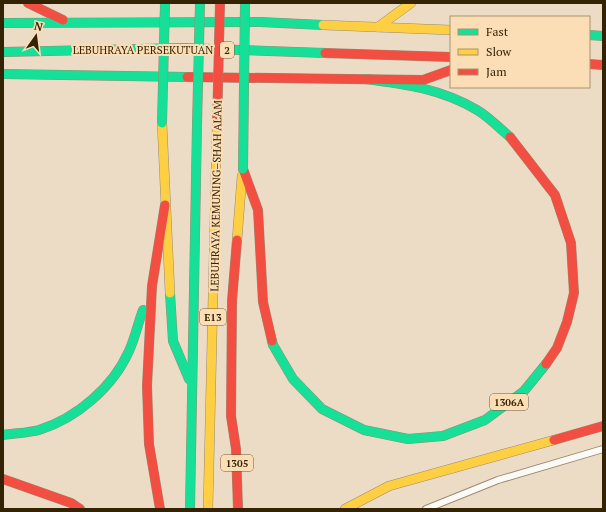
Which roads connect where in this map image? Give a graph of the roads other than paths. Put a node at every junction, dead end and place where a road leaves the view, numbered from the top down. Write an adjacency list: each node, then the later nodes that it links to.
1 (28, 3): 7 (highway)
2 (165, 3): 23 (highway, bridge)
3 (200, 3): 25 (highway, LEBUHRAYA KEMUNING–SHAH ALAM / E13, bridge)
4 (220, 3): 33 (highway, LEBUHRAYA KEMUNING–SHAH ALAM / E13, bridge)
5 (245, 3): 22 (highway, bridge)
6 (411, 3): 9 (highway)
7 (67, 22): 8 (highway); 9 (highway)
8 (3, 23)
9 (378, 27): 10 (highway)
10 (450, 30)
11 (590, 36): 12 (highway)
12 (603, 36)
13 (3, 52): 14 (highway, LEBUHRAYA PERSEKUTUAN / 2)
14 (450, 57)
15 (590, 64): 16 (highway)
16 (603, 65)
17 (450, 70): 20 (highway)
18 (3, 74): 19 (highway)
19 (33, 74): 20 (highway); 21 (highway)
20 (366, 79): 22 (highway, 1306A)
21 (3, 83)
22 (243, 169): 26 (highway)
23 (165, 205): 24 (highway); 25 (highway)
24 (152, 286): 28 (highway); 35 (highway)
25 (192, 386): 36 (highway, LEBUHRAYA KEMUNING–SHAH ALAM / E13)
26 (231, 416): 29 (highway); 38 (highway, 1305)
27 (603, 426): 39 (highway)
28 (3, 436)
29 (224, 439)
30 (603, 449): 40 (lane)
31 (219, 454): 33 (highway)
32 (3, 479): 34 (highway)
33 (209, 483): 37 (highway, LEBUHRAYA KEMUNING–SHAH ALAM / E13)
34 (80, 509)
35 (160, 509)
36 (190, 509)
37 (208, 509)
38 (238, 509)
39 (345, 509)
40 (426, 509)

